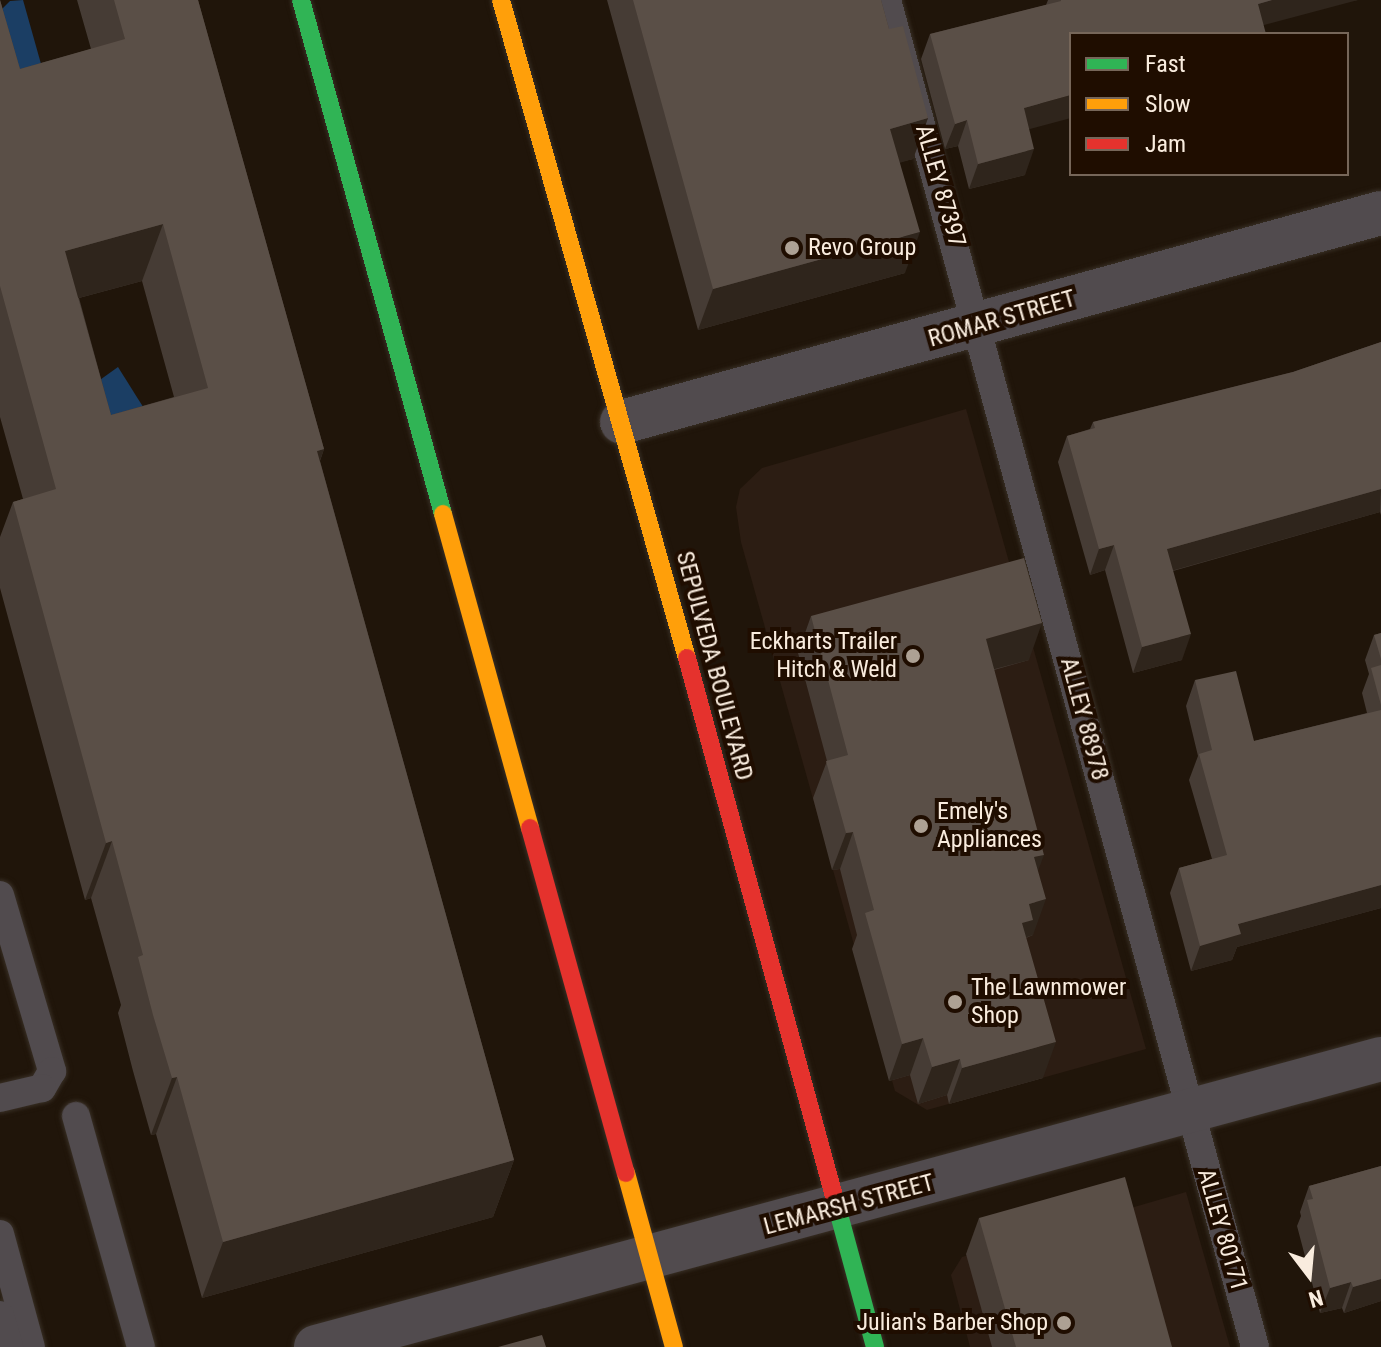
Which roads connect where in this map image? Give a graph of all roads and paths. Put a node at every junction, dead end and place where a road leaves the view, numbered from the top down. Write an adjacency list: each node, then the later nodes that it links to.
1 (301, 0): 14 (main road)
2 (501, 0): 6 (main road, SEPULVEDA BOULEVARD)
3 (887, 0): 5 (lane, ALLEY 87397)
4 (1381, 213): 5 (street, ROMAR STREET)
5 (979, 325): 6 (street, ROMAR STREET); 10 (lane, ALLEY 88978)
6 (622, 422): 12 (main road, SEPULVEDA BOULEVARD)
7 (0, 895): 9 (lane)
8 (1381, 1059): 10 (street, LEMARSH STREET)
9 (0, 1098)
10 (1190, 1113): 12 (street, LEMARSH STREET); 22 (lane, ALLEY 80171)
11 (76, 1116): 18 (lane)
12 (838, 1208): 14 (street, LEMARSH STREET); 21 (main road, SEPULVEDA BOULEVARD)
13 (0, 1234): 17 (lane)
14 (649, 1258): 19 (street, LEMARSH STREET); 20 (main road)
15 (0, 1315): 16 (lane)
16 (9, 1347)
17 (31, 1347)
18 (141, 1347)
19 (316, 1347)
20 (674, 1347)
21 (875, 1347)
22 (1255, 1347)

